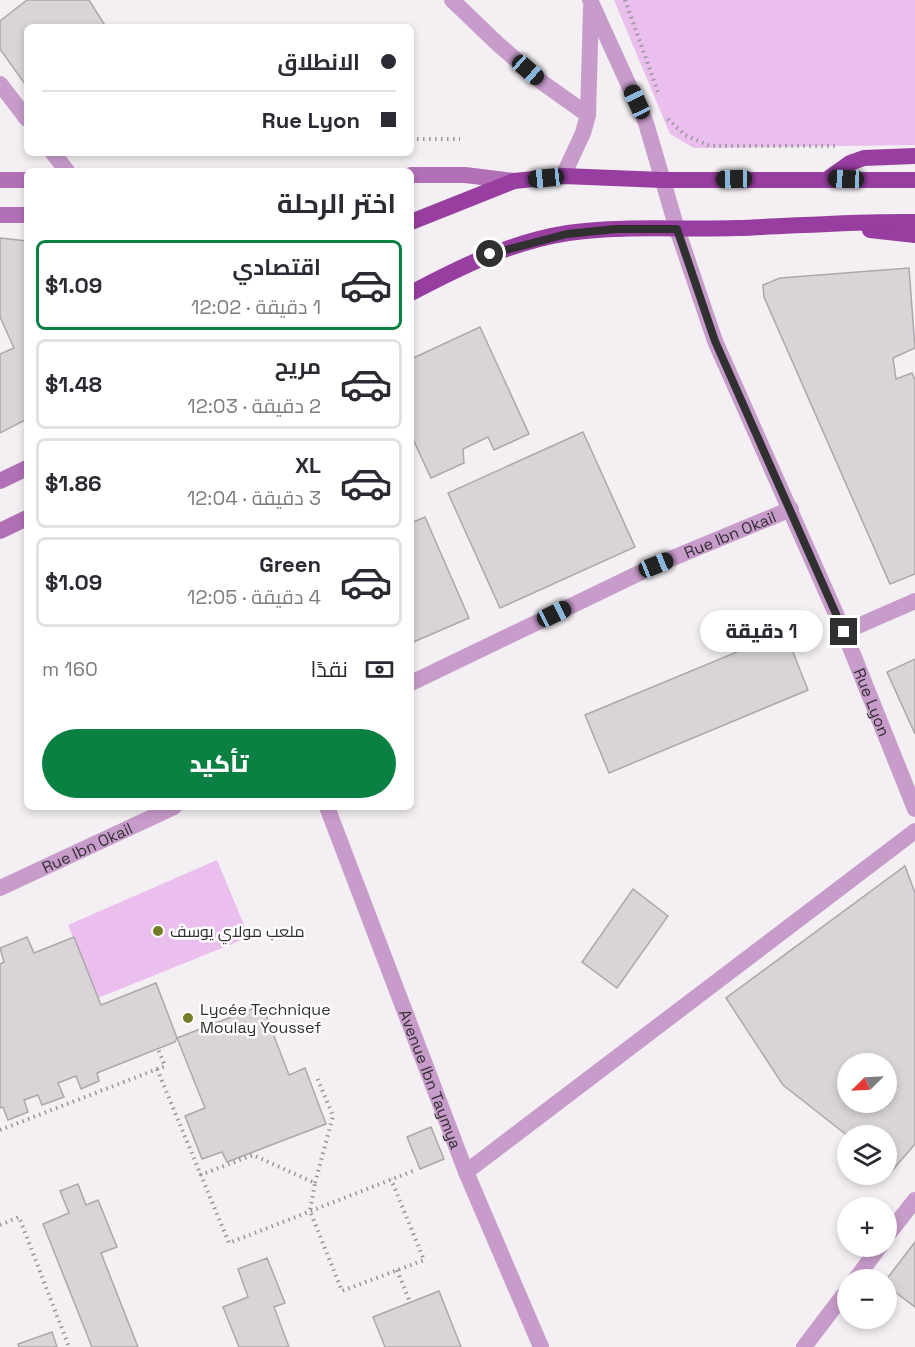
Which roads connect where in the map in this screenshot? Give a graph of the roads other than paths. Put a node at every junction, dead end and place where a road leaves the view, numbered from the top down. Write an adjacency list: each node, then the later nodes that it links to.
1 (452, 0): 5 (street)
2 (590, 1): 5 (street); 14 (street, Rue Lyon)
3 (0, 84): 4 (street)
4 (24, 115)
5 (588, 115): 10 (street)
6 (55, 156): 8 (street)
7 (915, 156): 11 (highway)
8 (65, 168)
9 (414, 175): 16 (main road)
10 (563, 176): 14 (highway); 16 (highway)
11 (830, 178): 14 (highway); 15 (highway)
12 (0, 180): 13 (main road)
13 (24, 180)
14 (662, 180): 22 (street, Rue Lyon)
15 (915, 180)
16 (514, 181): 19 (highway)
17 (0, 215): 18 (main road)
18 (24, 215)
19 (414, 221)
20 (915, 222): 21 (highway)
21 (834, 225): 22 (highway); 23 (highway)
22 (677, 229): 24 (highway); 27 (street, Rue Lyon)
23 (915, 235)
24 (414, 292)
25 (24, 469): 26 (main road)
26 (0, 481)
27 (791, 509): 31 (street, Rue Lyon); 32 (street, Rue Ibn Okail)
28 (24, 519): 29 (main road)
29 (0, 531)
30 (915, 601): 31 (street)
31 (844, 632): 33 (street, Rue Lyon)
32 (414, 682)
33 (915, 808)
34 (168, 810): 37 (street, Rue Ibn Okail)
35 (328, 810): 38 (street, Avenue Ibn Taymya)
36 (915, 831): 38 (street)
37 (0, 888)
38 (466, 1172): 42 (street, Avenue Ibn Taymya)
39 (915, 1200): 40 (street)
40 (897, 1223)
41 (837, 1304): 43 (street)
42 (541, 1347)
43 (804, 1347)

